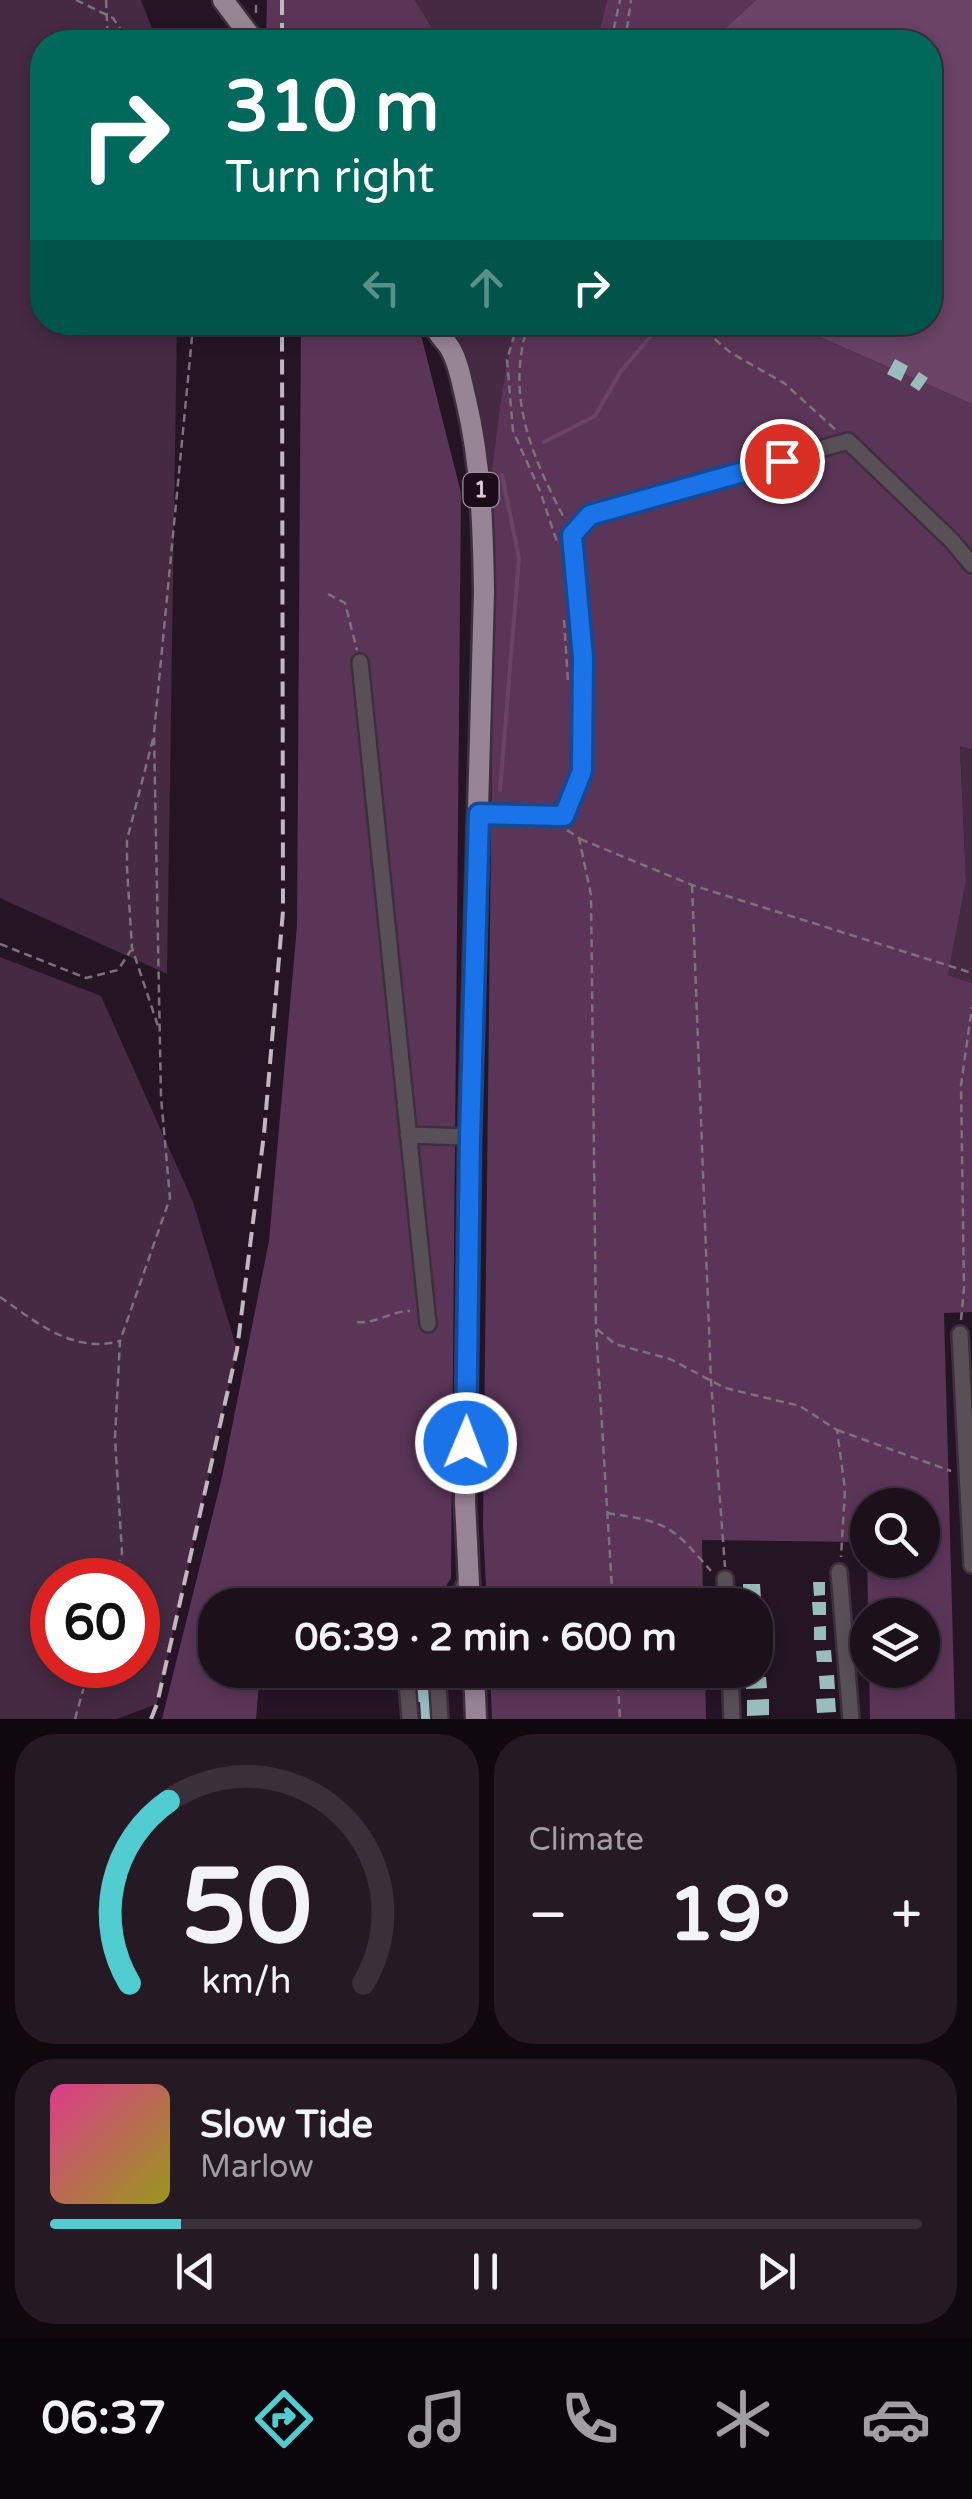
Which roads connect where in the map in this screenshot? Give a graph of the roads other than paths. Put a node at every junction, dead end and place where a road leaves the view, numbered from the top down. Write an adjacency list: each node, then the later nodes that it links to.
1 (223, 0): 2 (main road)
2 (246, 30)
3 (439, 335): 6 (main road, 1)
4 (972, 565): 6 (street)
5 (360, 662): 7 (street)
6 (479, 814): 10 (main road, 1)
7 (396, 1012): 8 (street); 9 (street)
8 (416, 1014)
9 (408, 1135): 10 (street); 11 (street)
10 (470, 1137): 16 (main road, 1)
11 (427, 1317)
12 (960, 1334): 13 (street)
13 (969, 1476): 14 (street)
14 (972, 1565)
15 (840, 1572): 29 (street)
16 (468, 1574): 18 (street); 19 (main road, 1)
17 (725, 1579): 20 (street)
18 (463, 1588)
19 (469, 1588)
20 (725, 1588)
21 (408, 1688): 25 (street)
22 (438, 1688): 26 (street)
23 (475, 1688): 27 (main road)
24 (731, 1688): 28 (street)
25 (410, 1719)
26 (440, 1719)
27 (476, 1719)
28 (732, 1719)
29 (851, 1719)

